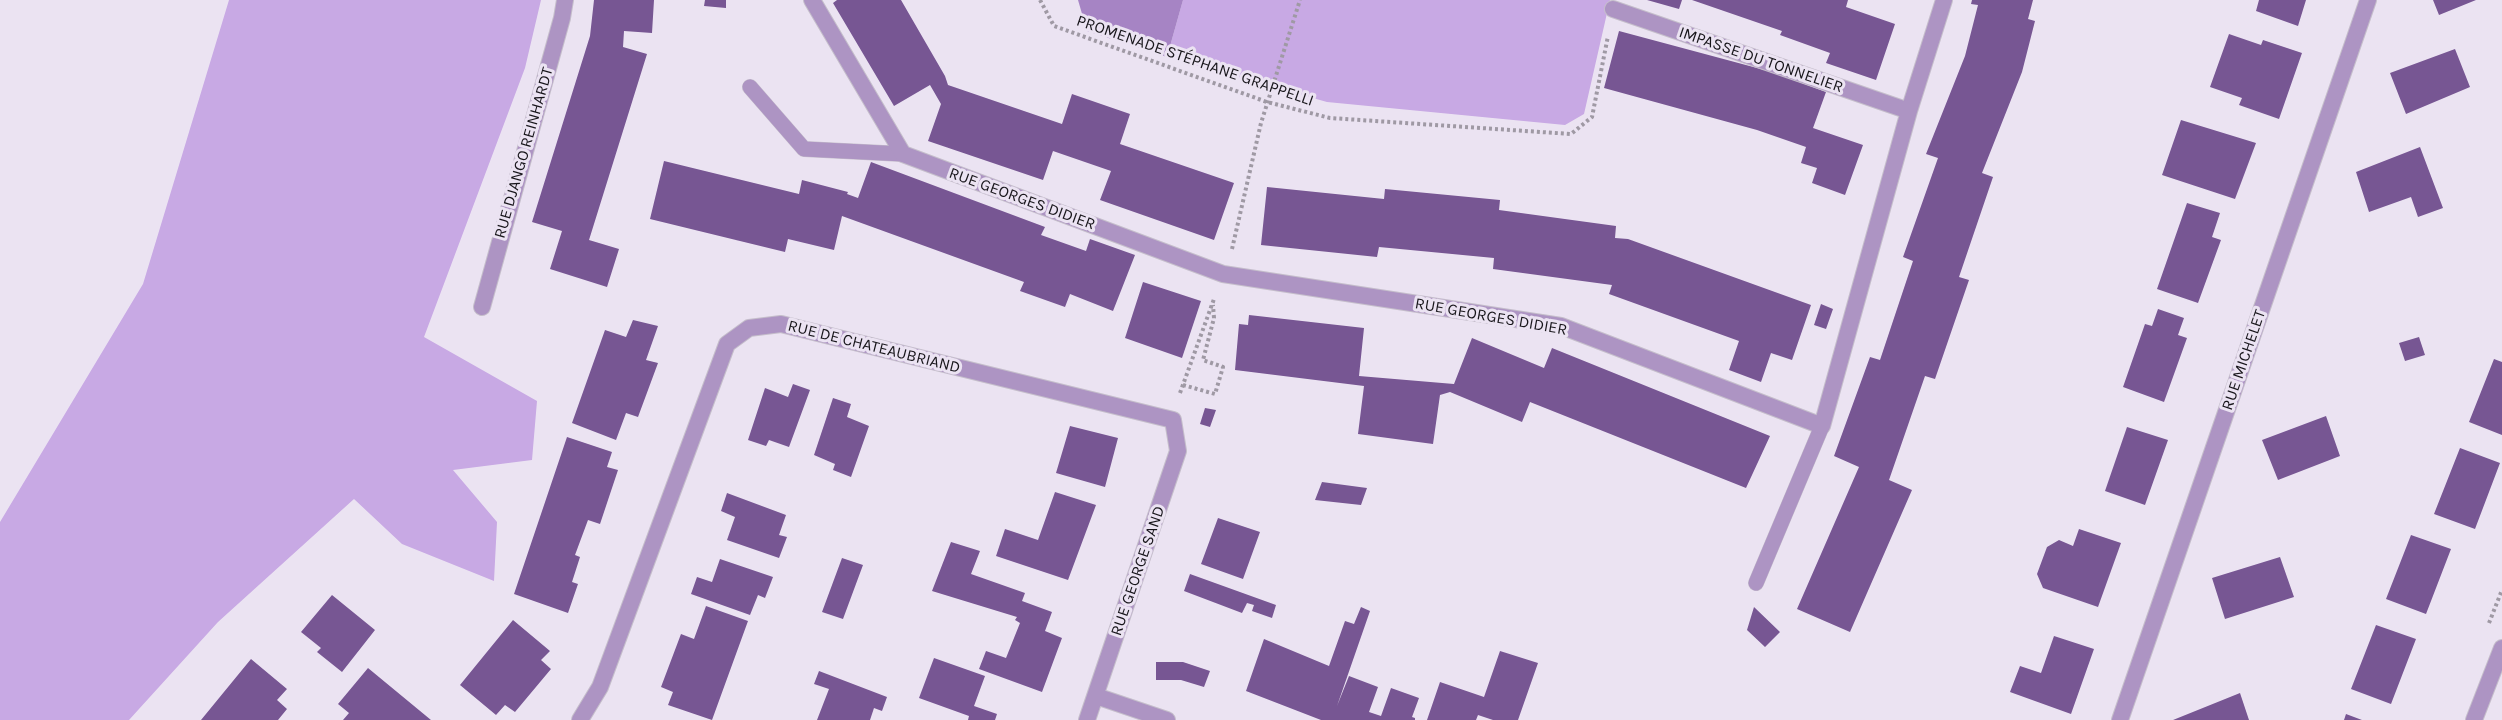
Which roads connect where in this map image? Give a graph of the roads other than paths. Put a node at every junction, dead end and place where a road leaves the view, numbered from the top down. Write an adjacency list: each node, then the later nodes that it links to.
1 (565, 0): 9 (street, RUE DJANGO REINHARDT)
2 (812, 0): 8 (street)
3 (1944, 0): 7 (street)
4 (2368, 0): 18 (street, RUE MICHELET)
5 (1613, 9): 7 (street, IMPASSE DU TONNELIER)
6 (750, 87): 8 (lane)
7 (1910, 111): 11 (street)
8 (903, 154): 11 (street, RUE GEORGES DIDIER)
9 (482, 306)
10 (1173, 420): 14 (street, RUE GEORGE SAND); 15 (street, RUE DE CHATEAUBRIAND)
11 (1822, 426): 12 (lane)
12 (1756, 583)
13 (2502, 648): 19 (street)
14 (1096, 696): 16 (street, RUE GEORGE SAND); 17 (street)
15 (580, 720)
16 (1087, 720)
17 (1167, 720)
18 (2120, 720)
19 (2474, 720)

